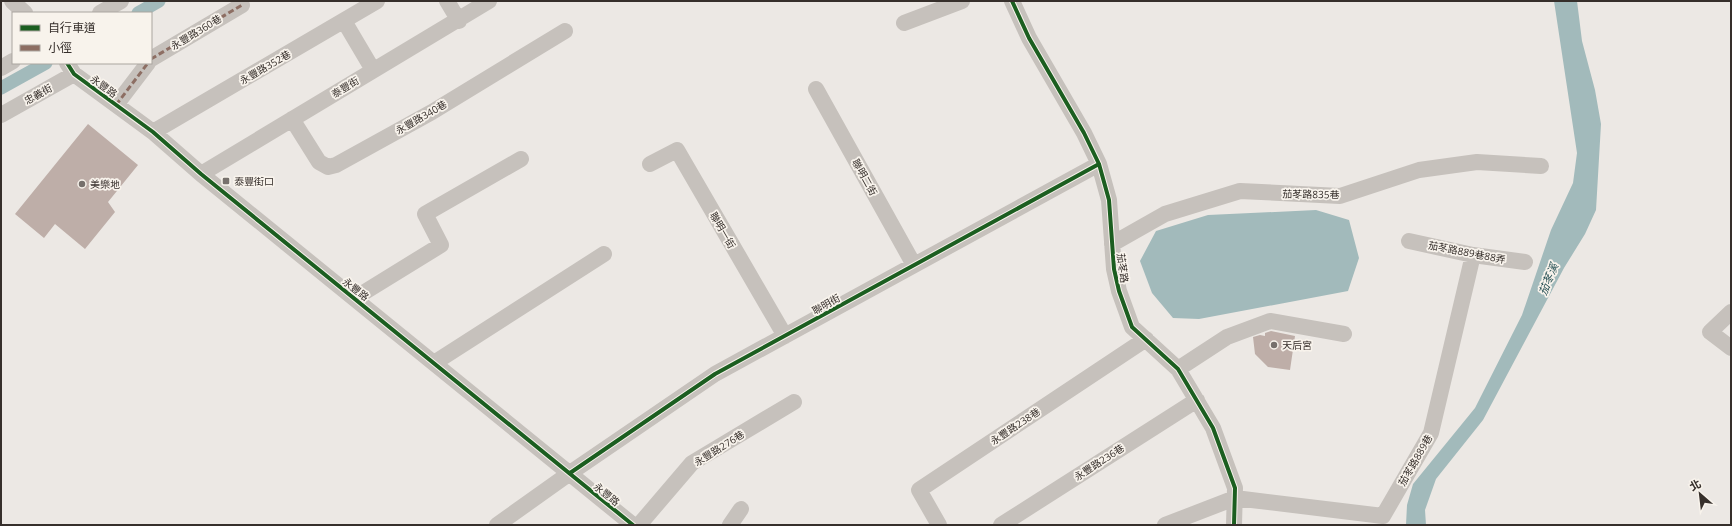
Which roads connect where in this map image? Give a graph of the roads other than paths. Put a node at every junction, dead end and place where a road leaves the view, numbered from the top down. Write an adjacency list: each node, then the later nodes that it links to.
1 (12, 1): 9 (street)
2 (121, 1): 10 (street)
3 (376, 1): 11 (street, 永豐路352巷)
4 (447, 1): 12 (street)
5 (489, 1): 12 (street, 泰豐街)
6 (962, 1): 13 (street)
7 (1012, 1): 28 (street, 茄苳路)
8 (242, 5): 15 (street, 永豐路360巷)
9 (23, 12)
10 (102, 12)
11 (344, 21): 20 (street); 25 (street, 永豐路352巷)
12 (459, 21): 20 (street, 泰豐街)
13 (904, 23)
14 (565, 31): 24 (street, 永豐路340巷)
15 (152, 58)
16 (12, 62): 18 (street)
17 (147, 64): 22 (street)
18 (1, 68)
19 (70, 68): 22 (street, 永豐路); 23 (street, 忠義街)
20 (373, 70): 24 (street, 泰豐街)
21 (816, 89): 36 (street, 聯明二街)
22 (116, 105): 25 (street, 永豐路)
23 (1, 115)
24 (292, 119): 30 (street, 泰豐街)
25 (153, 132): 30 (street, 永豐路)
26 (521, 159): 37 (street)
27 (650, 164): 40 (street, 聯明一街)
28 (1099, 164): 32 (street, 茄苳路); 36 (street, 聯明街)
29 (1541, 166): 32 (street, 茄苳路835巷)
30 (201, 174): 37 (street, 永豐路)
31 (1409, 241): 34 (street, 茄苳路889巷88弄)
32 (1112, 244): 41 (street, 茄苳路)
33 (604, 254): 43 (street)
34 (1473, 255): 35 (street, 茄苳路889巷88弄); 48 (street, 茄苳路889巷)
35 (1525, 262)
36 (914, 265): 40 (street, 聯明街)
37 (355, 298): 43 (street, 永豐路)
38 (1731, 312): 42 (street)
39 (1344, 334): 44 (street)
40 (785, 336): 47 (street, 聯明街)
41 (1146, 339): 44 (street, 茄苳路); 54 (street, 永豐路238巷)
42 (1731, 348)
43 (434, 363): 47 (street, 永豐路)
44 (1178, 369): 45 (street, 茄苳路)
45 (1197, 400): 48 (street, 茄苳路); 55 (street, 永豐路236巷)
46 (794, 402): 52 (street, 永豐路276巷)
47 (570, 473): 50 (street, 聯明街); 51 (street, 永豐路)
48 (1235, 498): 56 (street); 57 (street, 茄苳路)
49 (741, 509): 53 (street)
50 (497, 525)
51 (633, 525)
52 (639, 525)
53 (730, 525)
54 (939, 525)
55 (1001, 525)
56 (1165, 525)
57 (1234, 525)

